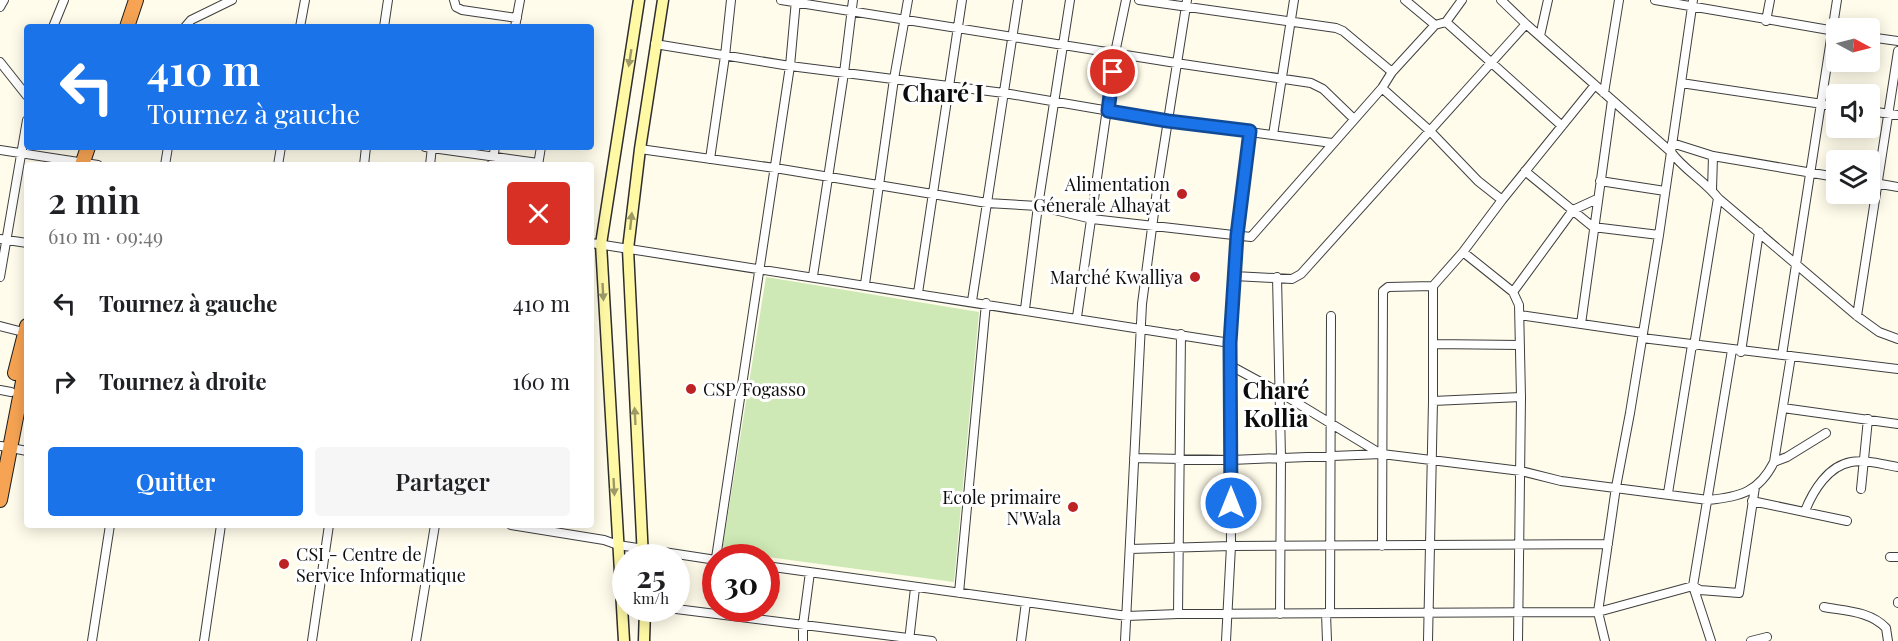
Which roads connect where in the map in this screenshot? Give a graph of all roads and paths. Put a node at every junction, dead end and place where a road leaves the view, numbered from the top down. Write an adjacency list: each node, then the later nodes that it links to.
1 (4, 0): 33 (street)
2 (64, 0): 41 (street)
3 (128, 0): 42 (highway)
4 (136, 0): 43 (highway)
5 (232, 0): 44 (street)
6 (305, 0): 45 (street)
7 (388, 0): 46 (street)
8 (454, 0): 35 (street)
9 (520, 0): 35 (street)
10 (639, 0): 131 (street, one-way to 131)
11 (663, 0): 56 (street)
12 (731, 0): 60 (street)
13 (781, 0): 30 (street)
14 (853, 0): 34 (street)
15 (908, 0): 37 (street)
16 (962, 0): 50 (street)
17 (1018, 0): 52 (street)
18 (1070, 0): 57 (street)
19 (1126, 0): 59 (street)
20 (1139, 0): 32 (street)
21 (1294, 0): 38 (street)
22 (1405, 0): 49 (street)
23 (1462, 0): 40 (street)
24 (1501, 0): 48 (street)
25 (1548, 0): 53 (street)
26 (1619, 0): 76 (street)
27 (1655, 0): 31 (street)
28 (1770, 0): 39 (street)
29 (1837, 0): 36 (street)
30 (796, 1): 34 (street); 64 (street)
31 (1693, 3): 39 (street); 70 (street)
32 (1187, 4): 38 (street); 62 (street)
33 (0, 7)
34 (851, 11): 37 (street); 67 (street)
35 (517, 18): 47 (street)
36 (1835, 18)
37 (905, 20): 50 (street); 69 (street)
38 (1291, 20): 65 (street); 68 (street)
39 (1766, 21): 51 (street)
40 (1446, 22): 49 (street); 63 (street)
41 (54, 24)
42 (120, 24)
43 (128, 24)
44 (188, 24)
45 (301, 24)
46 (384, 24)
47 (516, 24)
48 (1526, 24): 53 (street); 63 (street)
49 (1435, 25): 65 (street)
50 (957, 29): 52 (street); 72 (street)
51 (1826, 30)
52 (1012, 36): 57 (street); 75 (street)
53 (1540, 36): 71 (street)
54 (1880, 39): 55 (street)
55 (1898, 41)
56 (655, 44): 60 (street); 94 (street)
57 (1063, 45): 59 (street); 78 (street)
58 (1898, 51): 83 (street)
59 (1115, 53): 62 (street); 81 (street)
60 (725, 56): 64 (street); 100 (street)
61 (0, 62): 74 (street)
62 (1176, 63): 68 (street); 86 (street)
63 (1492, 63): 87 (street); 89 (street)
64 (790, 66): 67 (street); 104 (street)
65 (1392, 72): 73 (street)
66 (1827, 72): 79 (street)
67 (844, 73): 69 (street); 108 (street)
68 (1282, 78): 85 (street); 90 (street)
69 (894, 79): 72 (street); 111 (street)
70 (1681, 83): 79 (street); 93 (street)
71 (1595, 85): 76 (street); 87 (street)
72 (948, 86): 75 (street); 115 (street)
73 (1382, 88): 85 (street); 89 (street)
74 (24, 92)
75 (1004, 93): 78 (street); 119 (street)
76 (1604, 93): 77 (street)
77 (1612, 100): 93 (street); 109 (street)
78 (1054, 103): 81 (street); 121 (street)
79 (1821, 104): 80 (street); 106 (street)
80 (1826, 105)
81 (1108, 111): 86 (street); 123 (street)
82 (1880, 113): 83 (street)
83 (1887, 114): 84 (street); 97 (street)
84 (1898, 115)
85 (1354, 120): 92 (street)
86 (1168, 121): 88 (street); 124 (street)
87 (1562, 126): 105 (street)
88 (1250, 131): 90 (street); 127 (street)
89 (1430, 131): 118 (street); 138 (street)
90 (1273, 135): 92 (street)
91 (24, 136): 98 (street)
92 (1332, 143): 127 (street)
93 (1672, 148): 99 (street); 113 (street); 114 (street)
94 (640, 149): 100 (street); 132 (street, one-way to 94)
95 (0, 150): 98 (street)
96 (444, 150): 101 (street)
97 (1880, 150)
98 (21, 153): 102 (street); 129 (street)
99 (1713, 156): 106 (street); 113 (street)
100 (710, 159): 104 (street)
101 (493, 161): 103 (street)
102 (68, 162)
103 (508, 162)
104 (775, 168): 108 (street); 135 (street)
105 (1525, 171): 118 (street); 122 (street)
106 (1810, 173): 107 (street); 134 (street)
107 (1826, 175)
108 (828, 177): 111 (street); 136 (street)
109 (1600, 181): 114 (street); 117 (street)
110 (1880, 184): 112 (street)
111 (881, 186): 115 (street); 140 (street)
112 (1898, 187)
113 (1712, 190): 116 (street)
114 (1665, 191): 128 (street)
115 (932, 194): 119 (street); 143 (street)
116 (1718, 198): 126 (street); 162 (street)
117 (1597, 199): 122 (street); 125 (street)
118 (1502, 200): 133 (street)
119 (987, 202): 121 (street); 144 (street)
120 (1870, 204): 149 (street)
121 (1038, 206): 123 (street); 146 (street)
122 (1573, 210): 125 (street); 142 (street)
123 (1092, 219): 124 (street); 150 (street)
124 (1152, 226): 127 (street); 153 (street)
125 (1593, 227): 128 (street); 151 (street)
126 (1759, 232): 134 (street); 164 (street)
127 (1237, 235): 137 (street)
128 (1659, 235): 156 (street)
129 (3, 240): 130 (street); 139 (street)
130 (24, 243)
131 (596, 244): 132 (street); 206 (street, one-way to 206)
132 (628, 249): 135 (street); 207 (street, one-way to 132)
133 (1463, 252): 141 (street); 142 (street)
134 (1795, 265): 149 (street); 165 (street)
135 (760, 268): 136 (street); 208 (street)
136 (813, 276): 140 (street)
137 (1234, 276): 138 (street); 159 (street)
138 (1277, 277): 170 (street)
139 (0, 278)
140 (865, 284): 143 (street)
141 (1433, 286): 160 (street); 180 (street)
142 (1513, 292): 147 (street)
143 (918, 293): 144 (street)
144 (972, 301): 145 (street)
145 (986, 303): 146 (street); 222 (street)
146 (1025, 309): 150 (street)
147 (1520, 315): 151 (street); 161 (street)
148 (1331, 316): 175 (street)
149 (1857, 316): 158 (street)
150 (1077, 317): 153 (street)
151 (1581, 324): 156 (street)
152 (0, 326): 154 (street)
153 (1140, 327): 155 (street); 183 (street)
154 (24, 331)
155 (1181, 334): 159 (street); 184 (street)
156 (1642, 336): 162 (street); 191 (street)
157 (24, 337): 169 (highway)
158 (1898, 339)
159 (1230, 343): 166 (street)
160 (1433, 344): 161 (street); 172 (street)
161 (1520, 345): 171 (street)
162 (1693, 346): 163 (street); 194 (street)
163 (1732, 350): 164 (street); 196 (street)
164 (1741, 351): 165 (street)
165 (1786, 356): 167 (street); 173 (street)
166 (1231, 366): 170 (street); 186 (street)
167 (1898, 369)
168 (24, 372): 178 (highway)
169 (6, 391): 178 (highway)
170 (1279, 392): 175 (street); 181 (street)
171 (1521, 397): 172 (street); 190 (street)
172 (1433, 400): 185 (street)
173 (1783, 408): 174 (street); 187 (street)
174 (1868, 419): 176 (street); 188 (street)
175 (1330, 423): 180 (street); 182 (street)
176 (1898, 424)
177 (1826, 432): 187 (street)
178 (3, 448): 179 (street); 195 (highway)
179 (24, 451)
180 (1382, 454): 182 (street); 185 (street); 214 (street)
181 (1281, 457): 182 (street); 186 (street); 213 (street)
182 (1330, 457): 211 (street)
183 (1134, 458): 184 (street); 217 (street)
184 (1181, 459): 186 (street); 216 (street)
185 (1432, 459): 190 (street); 215 (street)
186 (1231, 460): 212 (street)
187 (1774, 462): 192 (street)
188 (1864, 462): 189 (street); 193 (street); 198 (street)
189 (1898, 467)
190 (1521, 471): 191 (street); 209 (street)
191 (1616, 487): 194 (street); 210 (street)
192 (1755, 487): 196 (street); 197 (street)
193 (1861, 489)
194 (1668, 493): 196 (street)
195 (0, 500)
196 (1708, 500): 220 (street)
197 (1752, 501): 198 (street); 220 (street)
198 (1805, 511): 199 (street)
199 (1847, 521)
200 (110, 528): 239 (street)
201 (221, 528): 240 (street)
202 (329, 528): 241 (street)
203 (435, 528): 242 (street)
204 (530, 528): 205 (street)
205 (615, 544)
206 (618, 544)
207 (642, 544)
208 (718, 544)
209 (1520, 544): 210 (street); 215 (street); 226 (street)
210 (1608, 544): 227 (street)
211 (1330, 545): 213 (street); 214 (street); 228 (street)
212 (1231, 546): 213 (street); 216 (street); 231 (street)
213 (1280, 546): 232 (street)
214 (1382, 546): 215 (street)
215 (1430, 546): 229 (street)
216 (1179, 548): 217 (street); 230 (street)
217 (1130, 549): 233 (street)
218 (780, 568): 219 (street)
219 (810, 572): 221 (street); 236 (street)
220 (1693, 586): 227 (street); 254 (street)
221 (915, 588): 222 (street); 238 (street)
222 (959, 593): 223 (street)
223 (1026, 602): 233 (street); 247 (street)
224 (1824, 607): 256 (street)
225 (690, 611): 236 (street)
226 (1519, 612): 227 (street); 229 (street); 252 (street)
227 (1598, 612): 253 (street)
228 (1328, 613): 229 (street); 232 (street); 250 (street)
229 (1429, 613): 251 (street)
230 (1178, 614): 231 (street); 233 (street)
231 (1227, 614): 232 (street); 249 (street)
232 (1280, 614)
233 (1127, 616): 248 (street)
234 (623, 622): 243 (street)
235 (645, 622): 244 (street)
236 (803, 625): 238 (street); 245 (street)
237 (1767, 637): 255 (street)
238 (909, 640): 246 (street)
239 (92, 641)
240 (204, 641)
241 (312, 641)
242 (416, 641)
243 (624, 641)
244 (644, 641)
245 (803, 641)
246 (932, 641)
247 (1021, 641)
248 (1125, 641)
249 (1226, 641)
250 (1327, 641)
251 (1428, 641)
252 (1518, 641)
253 (1605, 641)
254 (1711, 641)
255 (1751, 641)
256 (1888, 641)

